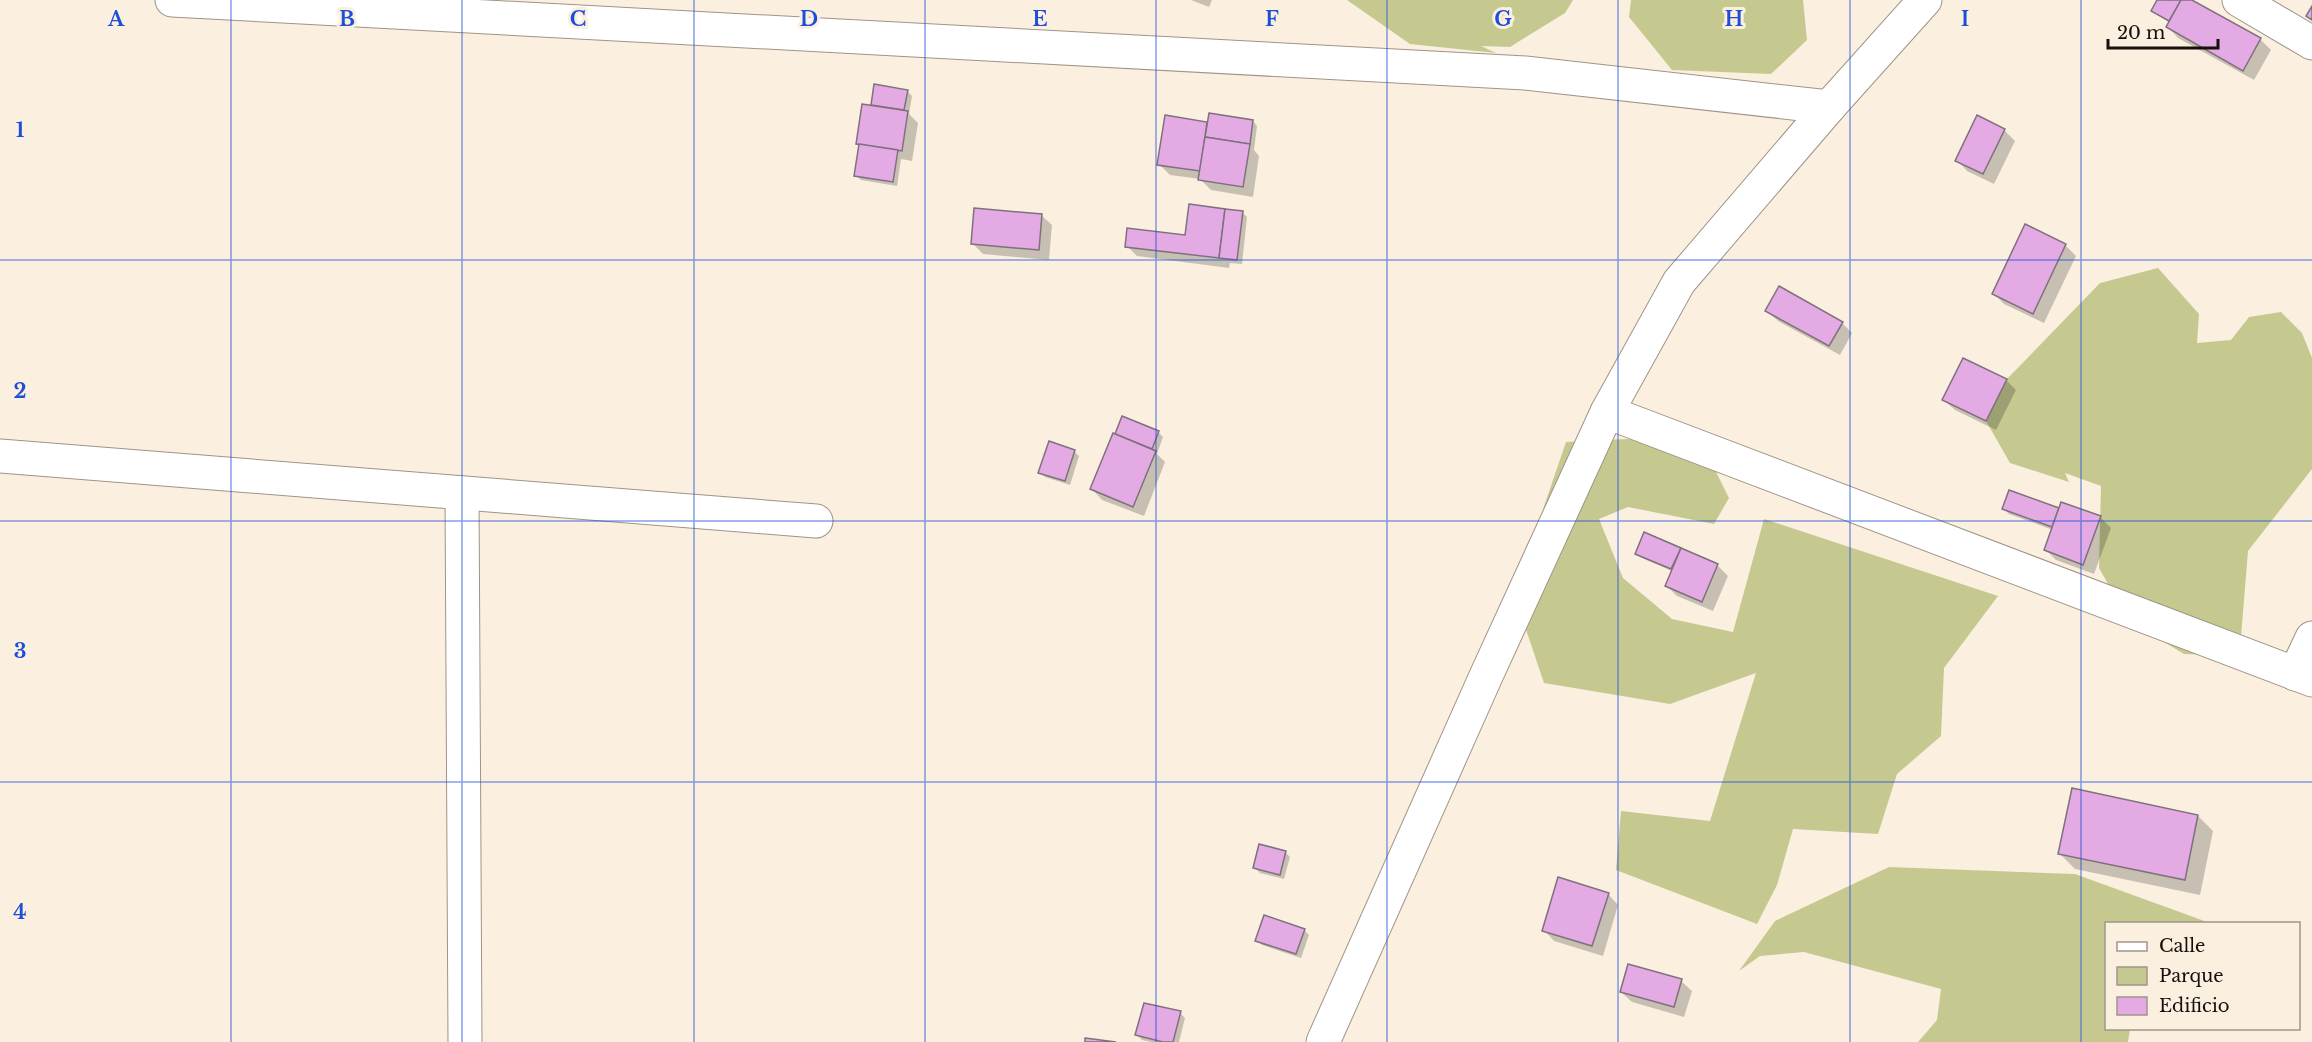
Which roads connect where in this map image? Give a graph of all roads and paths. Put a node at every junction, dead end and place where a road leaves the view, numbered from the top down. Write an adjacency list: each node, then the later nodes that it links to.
1 (172, 0): 4 (street)
2 (1925, 0): 6 (street)
3 (2239, 0): 5 (street)
4 (591, 11): 6 (street)
5 (2312, 43)
6 (1829, 107): 7 (street)
7 (1607, 412): 12 (street); 14 (street)
8 (0, 456): 9 (street)
9 (462, 493): 10 (street); 13 (street)
10 (816, 521)
11 (2312, 638): 12 (street)
12 (2304, 677)
13 (465, 1042)
14 (1323, 1042)

